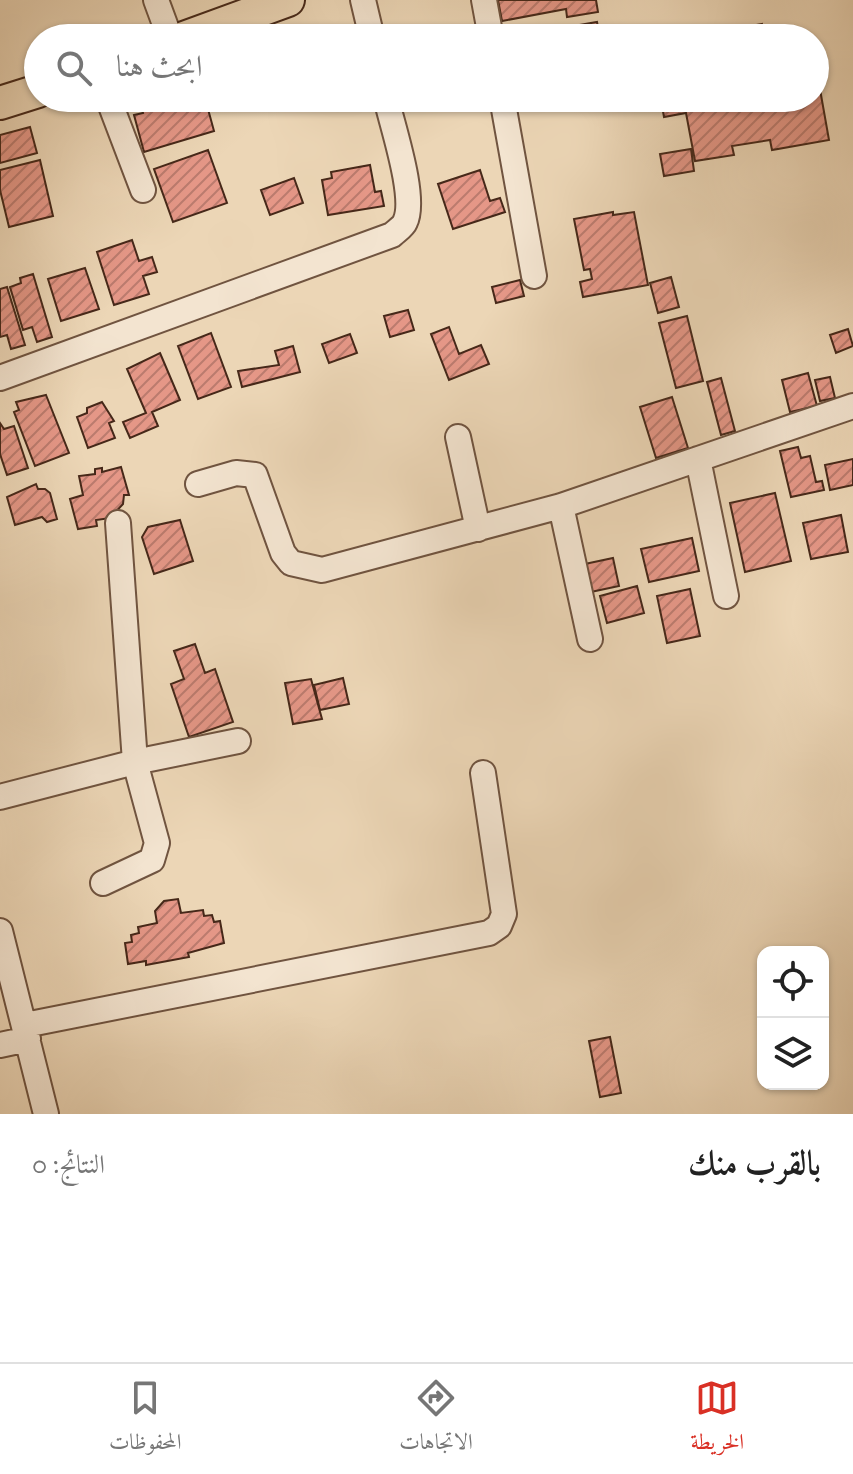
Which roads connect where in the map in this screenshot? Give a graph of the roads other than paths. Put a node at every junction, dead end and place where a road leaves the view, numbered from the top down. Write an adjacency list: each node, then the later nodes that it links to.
1 (156, 0): 5 (street)
2 (288, 0): 6 (main road)
3 (363, 0): 7 (street)
4 (484, 0): 8 (street)
5 (165, 24)
6 (222, 24)
7 (369, 24)
8 (488, 24)
9 (24, 95): 10 (main road)
10 (0, 103)
11 (113, 112): 14 (street)
12 (389, 112): 16 (street)
13 (505, 112): 15 (street)
14 (143, 190)
15 (534, 276)
16 (0, 378)
17 (853, 406): 19 (street)
18 (458, 437): 23 (street)
19 (698, 459): 21 (street); 24 (street)
20 (198, 484): 23 (street)
21 (561, 506): 23 (street); 25 (street)
22 (118, 523): 27 (street)
23 (478, 529)
24 (726, 596)
25 (590, 639)
26 (238, 741): 27 (street)
27 (135, 762): 29 (street); 30 (street)
28 (483, 773): 32 (street)
29 (0, 797)
30 (103, 883)
31 (0, 931): 32 (street)
32 (27, 1032): 33 (street); 34 (street)
33 (0, 1045)
34 (46, 1114)

